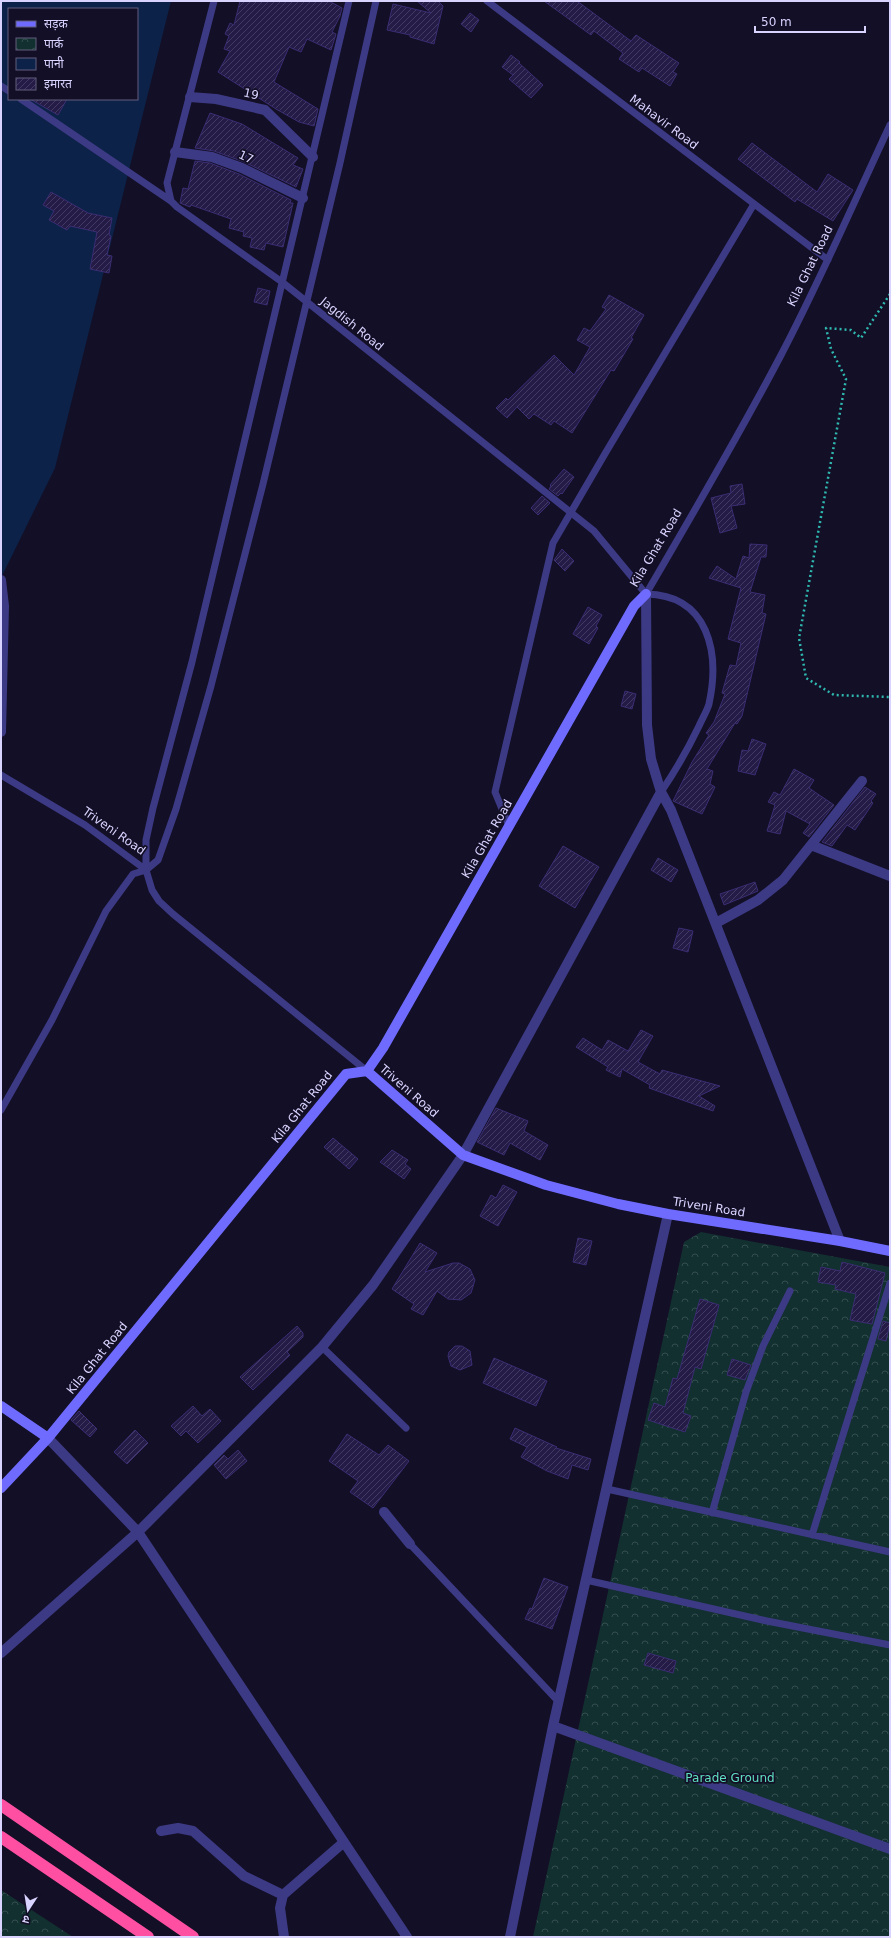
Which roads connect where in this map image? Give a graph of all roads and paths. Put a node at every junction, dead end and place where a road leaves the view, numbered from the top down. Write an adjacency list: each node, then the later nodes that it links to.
1 (214, 1): 5 (lane)
2 (349, 1): 9 (lane)
3 (376, 1): 16 (lane)
4 (487, 1): 12 (lane, Mahavir Road)
5 (190, 97): 8 (lane); 9 (street, 19)
6 (22, 100): 11 (lane, Jagdish Road)
7 (890, 125): 13 (lane, Kila Ghat Road)
8 (175, 152): 10 (street, 17); 11 (lane)
9 (313, 157): 10 (lane)
10 (303, 198): 14 (lane)
11 (171, 201): 14 (lane, Jagdish Road)
12 (754, 204): 13 (lane, Mahavir Road); 17 (lane)
13 (828, 260): 19 (lane, Kila Ghat Road)
14 (282, 282): 16 (lane, Jagdish Road); 27 (lane)
15 (890, 294): 20 (path)
16 (306, 302): 17 (lane, Jagdish Road); 27 (lane)
17 (570, 513): 19 (lane, Jagdish Road); 25 (lane)
18 (1, 580): 21 (street)
19 (646, 594): 24 (street); 24 (lane); 25 (main road, Kila Ghat Road)
20 (890, 697)
21 (1, 732)
22 (1, 775): 27 (lane, Triveni Road)
23 (862, 781): 26 (street)
24 (662, 792): 29 (street); 32 (street)
25 (509, 826): 30 (main road, Kila Ghat Road)
26 (811, 845): 28 (street); 29 (street)
27 (146, 870): 30 (lane, Triveni Road); 31 (lane)
28 (890, 876)
29 (716, 923): 34 (street)
30 (367, 1072): 32 (main road, Triveni Road); 41 (main road, Kila Ghat Road)
31 (1, 1110)
32 (463, 1155): 33 (main road, Triveni Road); 38 (street)
33 (668, 1214): 34 (main road, Triveni Road); 43 (street)
34 (840, 1241): 35 (main road, Triveni Road)
35 (890, 1251)
36 (890, 1283): 47 (lane)
37 (790, 1291): 45 (lane)
38 (322, 1347): 40 (lane); 46 (street)
39 (1, 1406): 41 (main road)
40 (406, 1428)
41 (48, 1438): 42 (main road, Kila Ghat Road); 46 (street)
42 (1, 1488)
43 (606, 1489): 45 (lane); 50 (street)
44 (384, 1512): 48 (street)
45 (712, 1513): 47 (lane)
46 (138, 1532): 52 (street); 58 (street)
47 (812, 1535): 49 (lane)
48 (410, 1544): 53 (lane)
49 (890, 1552)
50 (586, 1580): 51 (lane); 53 (street)
51 (890, 1646)
52 (1, 1653)
53 (559, 1702): 54 (street)
54 (554, 1726): 59 (street); 65 (street)
55 (1, 1805): 62 (highway)
56 (161, 1831): 60 (street)
57 (1, 1837): 61 (highway)
58 (344, 1842): 60 (street); 64 (street)
59 (890, 1849)
60 (283, 1895): 63 (street)
61 (148, 1937)
62 (193, 1937)
63 (284, 1937)
64 (407, 1937)
65 (510, 1937)

